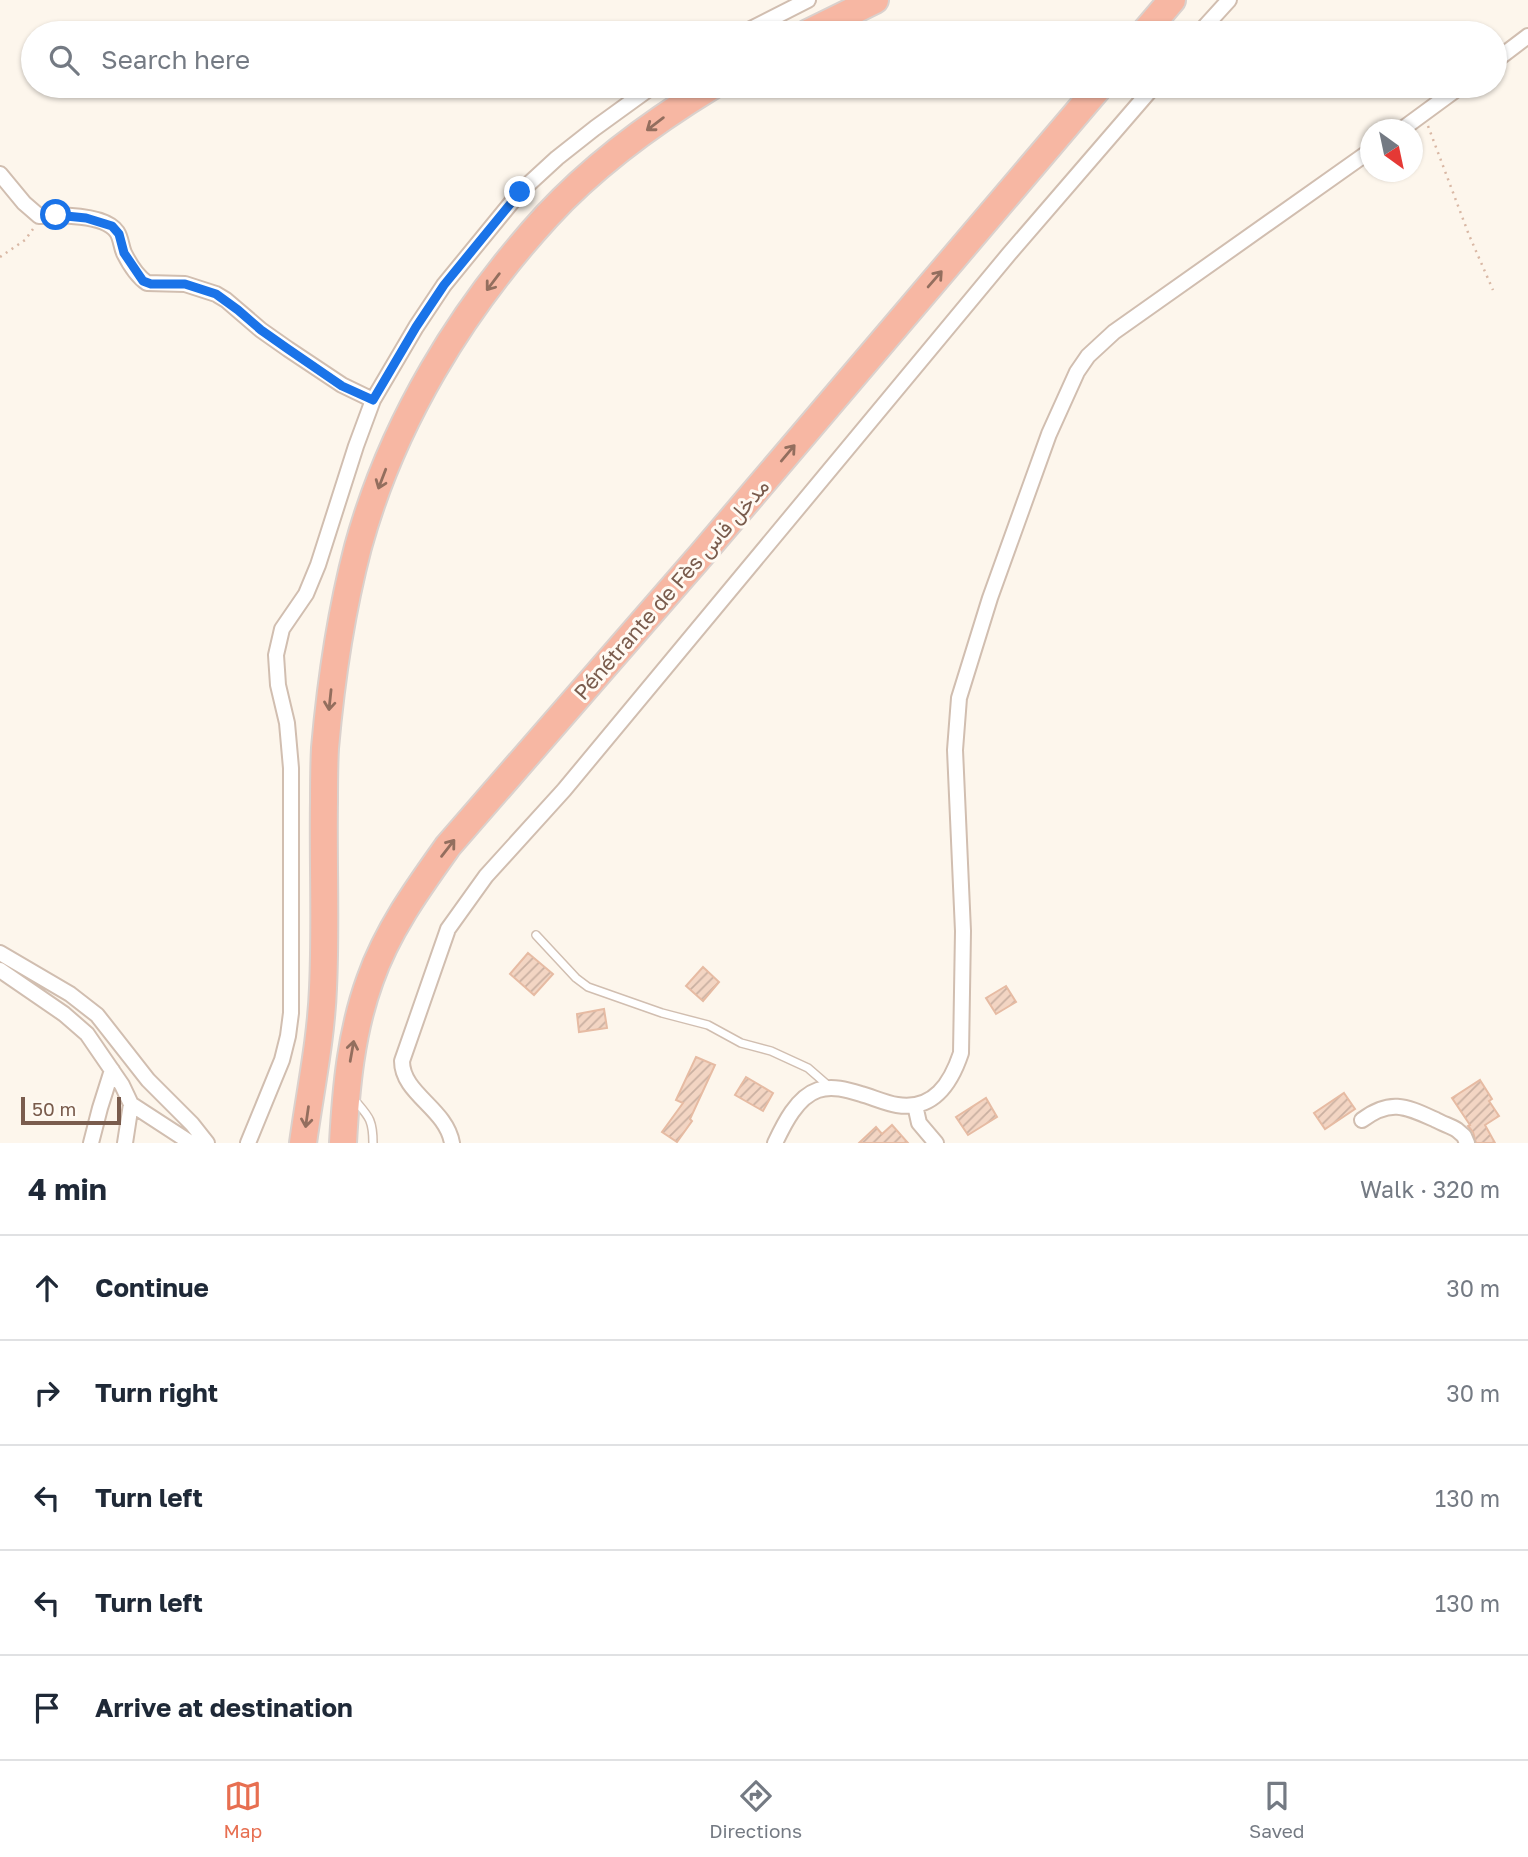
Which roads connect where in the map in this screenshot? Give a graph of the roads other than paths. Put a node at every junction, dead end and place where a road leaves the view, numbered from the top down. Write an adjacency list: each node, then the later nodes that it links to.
1 (808, 0): 5 (street)
2 (875, 0): 6 (highway)
3 (1172, 0): 7 (highway)
4 (1229, 0): 8 (street)
5 (767, 21)
6 (832, 21)
7 (1154, 21)
8 (1210, 21)
9 (1528, 36): 10 (street)
10 (1507, 52)
11 (636, 98): 19 (street)
12 (692, 98): 34 (highway, one-way to 34)
13 (1090, 98): 25 (highway, Pénétrante de Fès مدخل فاس, one-way to 13)
14 (1144, 98): 37 (street)
15 (1444, 98): 16 (street)
16 (1415, 119)
17 (1360, 158): 27 (street)
18 (0, 174): 19 (street)
19 (373, 400): 33 (street)
20 (536, 935): 24 (lane)
21 (0, 953): 32 (street)
22 (0, 970): 23 (street)
23 (112, 1070): 26 (street); 29 (street)
24 (831, 1088): 27 (street); 38 (street)
25 (347, 1090): 35 (highway, Pénétrante de Fès مدخل فاس); 36 (lane)
26 (131, 1104): 30 (street); 31 (street)
27 (915, 1105): 39 (street)
28 (1362, 1120): 40 (street)
29 (91, 1143)
30 (125, 1143)
31 (191, 1143)
32 (207, 1143)
33 (248, 1143)
34 (303, 1143)
35 (343, 1143)
36 (373, 1143)
37 (452, 1143)
38 (775, 1143)
39 (936, 1143)
40 (1467, 1143)

